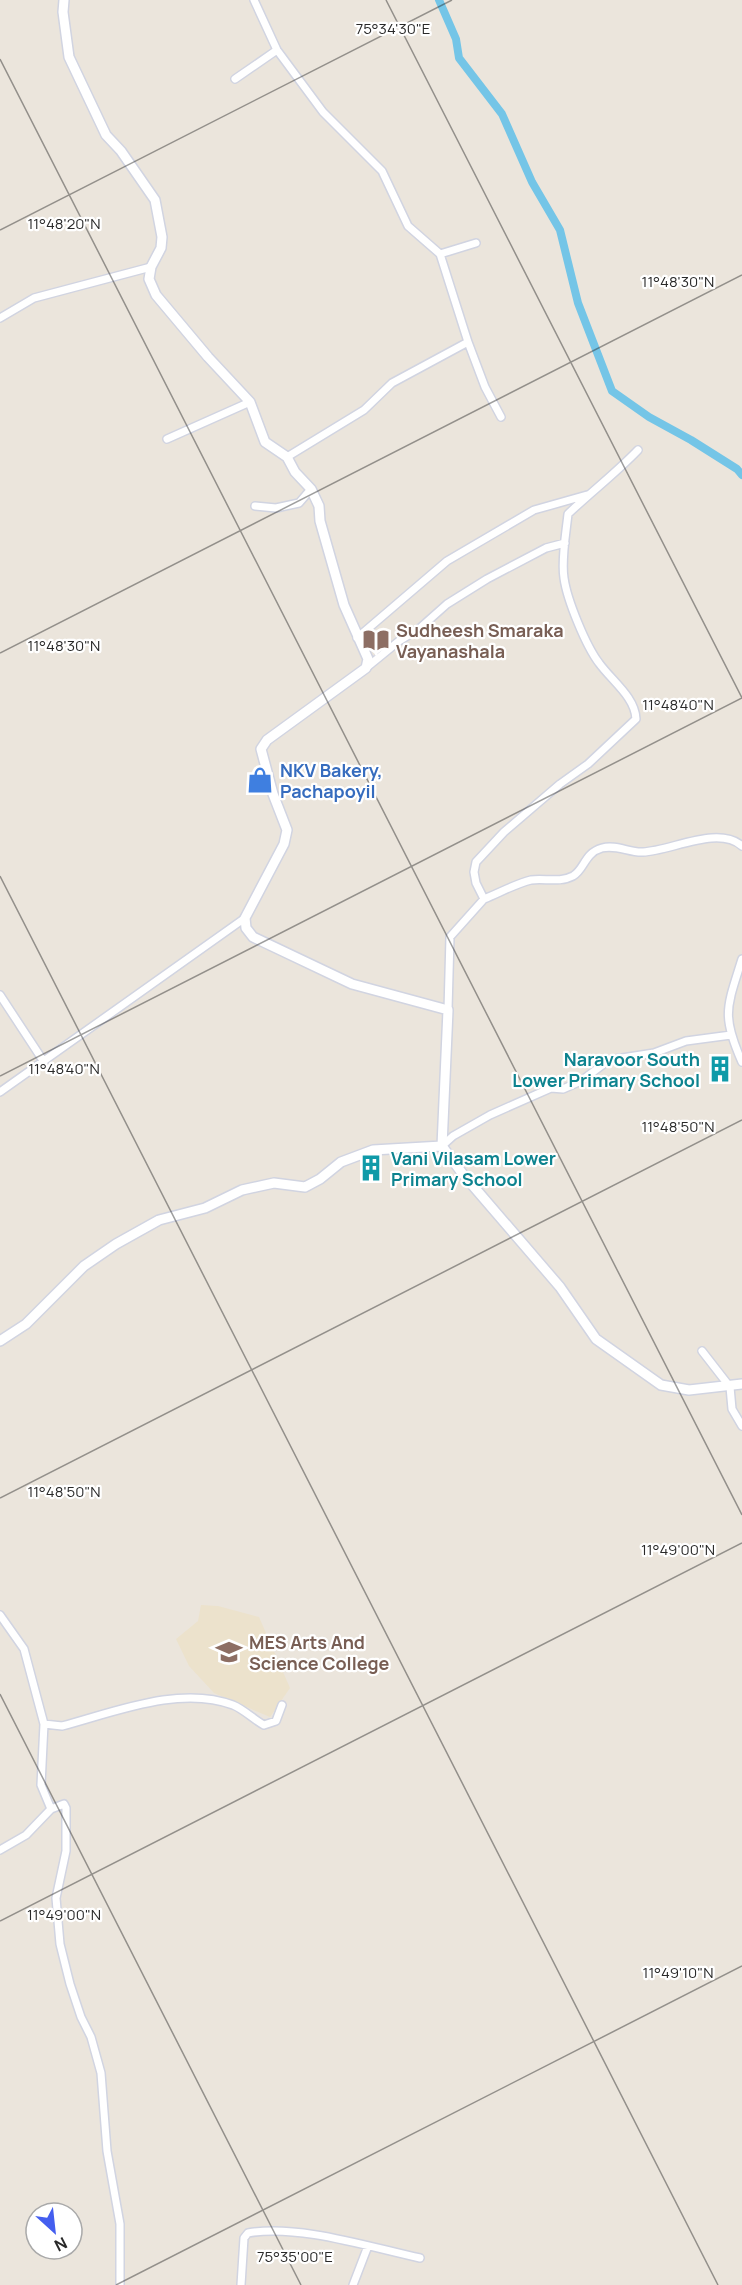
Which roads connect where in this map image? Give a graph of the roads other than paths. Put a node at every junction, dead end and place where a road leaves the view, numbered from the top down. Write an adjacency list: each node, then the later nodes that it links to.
1 (64, 0): 7 (street)
2 (254, 0): 3 (street)
3 (277, 50): 4 (street); 6 (street)
4 (235, 79)
5 (476, 243): 6 (street)
6 (440, 254): 9 (street)
7 (152, 267): 8 (street); 10 (street)
8 (0, 318)
9 (468, 342): 11 (street); 14 (street)
10 (250, 402): 12 (street); 14 (street)
11 (501, 417)
12 (167, 439)
13 (638, 450): 16 (street)
14 (287, 457): 15 (street)
15 (311, 489): 17 (street); 19 (street)
16 (588, 495): 18 (street); 19 (street)
17 (255, 506)
18 (565, 543): 20 (street); 22 (street)
19 (357, 638): 20 (street)
20 (366, 668): 23 (street)
21 (742, 846): 22 (street)
22 (484, 900): 26 (street)
23 (245, 918): 26 (street); 28 (street)
24 (742, 959): 27 (street)
25 (0, 995): 28 (street)
26 (448, 1010): 31 (street)
27 (731, 1035): 29 (street); 31 (street)
28 (44, 1062): 30 (street)
29 (742, 1062)
30 (0, 1092)
31 (442, 1146): 32 (street); 35 (street)
32 (0, 1341)
33 (702, 1351): 35 (street)
34 (742, 1384): 35 (street)
35 (730, 1387): 36 (street)
36 (742, 1426)
37 (0, 1615): 39 (street)
38 (282, 1705): 39 (street)
39 (44, 1725): 40 (street)
40 (51, 1809): 41 (street); 44 (street)
41 (0, 1850)
42 (368, 2246): 43 (street); 45 (street); 46 (street)
43 (420, 2258)
44 (120, 2285)
45 (241, 2285)
46 (353, 2285)

